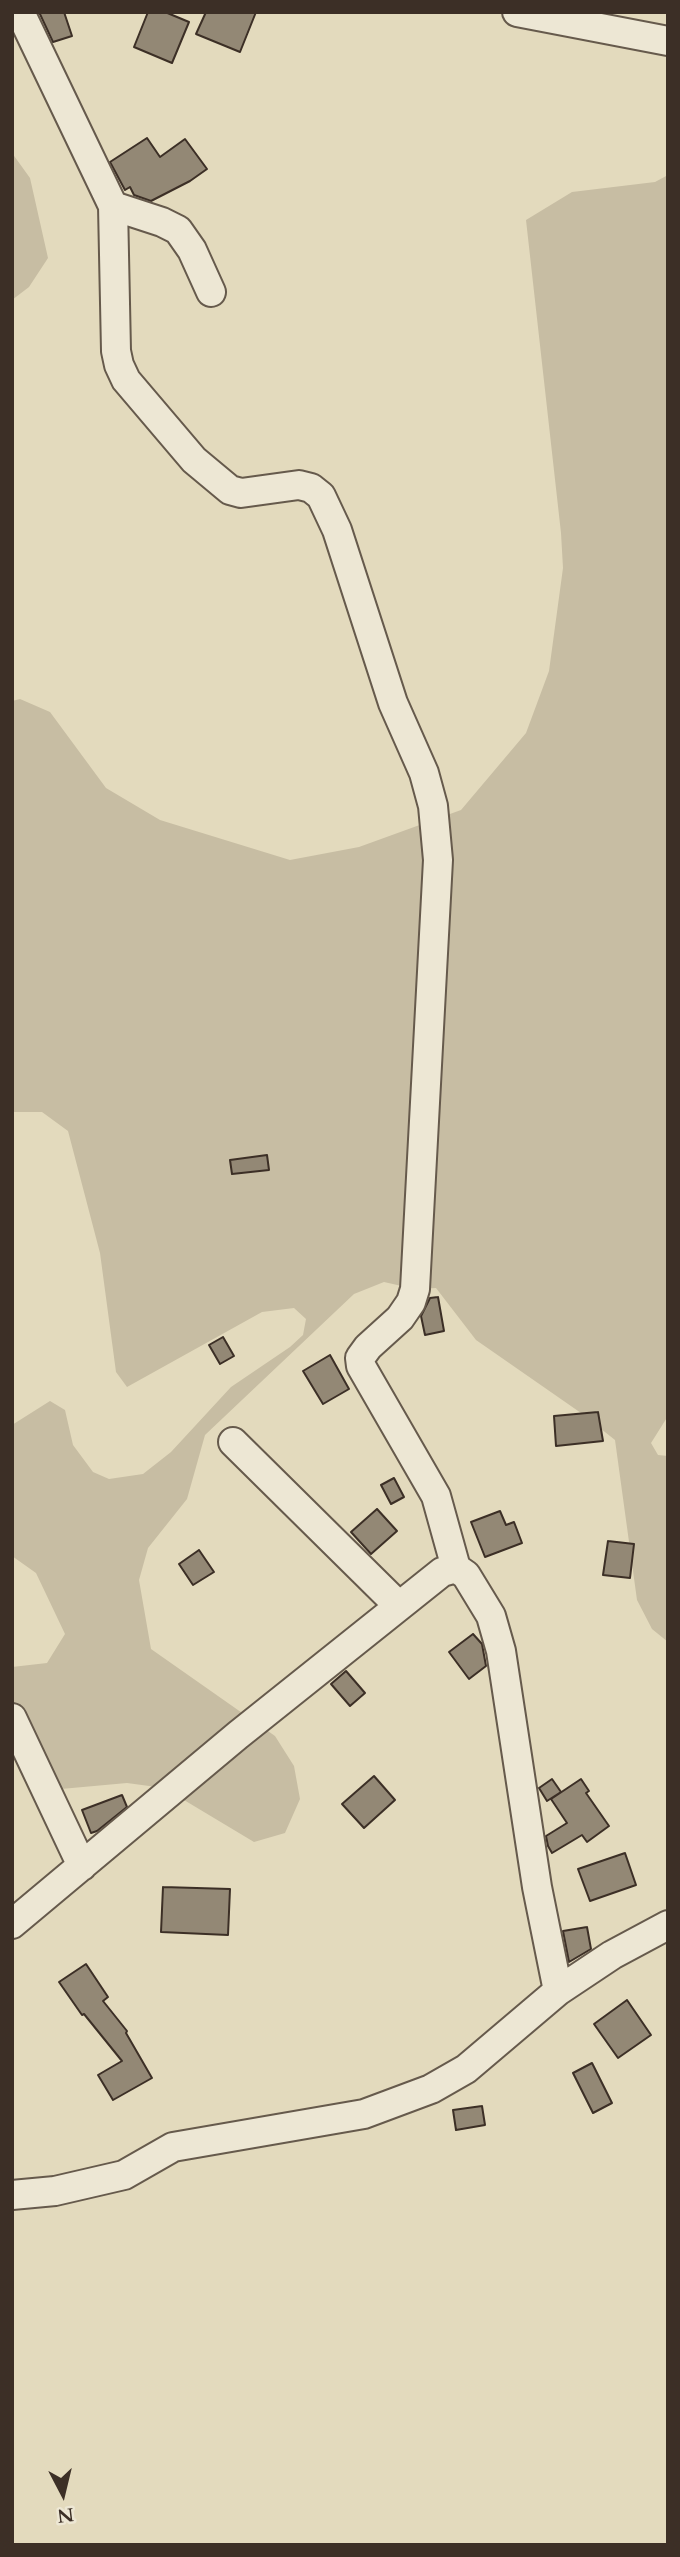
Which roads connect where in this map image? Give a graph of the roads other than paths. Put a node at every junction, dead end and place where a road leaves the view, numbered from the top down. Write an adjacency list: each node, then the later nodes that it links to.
1 (20, 12): 4 (street)
2 (517, 12): 3 (street)
3 (668, 41)
4 (113, 206): 5 (street); 7 (street)
5 (211, 292)
6 (233, 1442): 8 (street)
7 (456, 1568): 8 (street); 13 (street)
8 (399, 1606): 10 (street)
9 (12, 1718): 10 (street)
10 (82, 1866): 11 (street)
11 (12, 1924)
12 (668, 1925): 13 (street)
13 (558, 1991): 14 (street)
14 (12, 2195)

